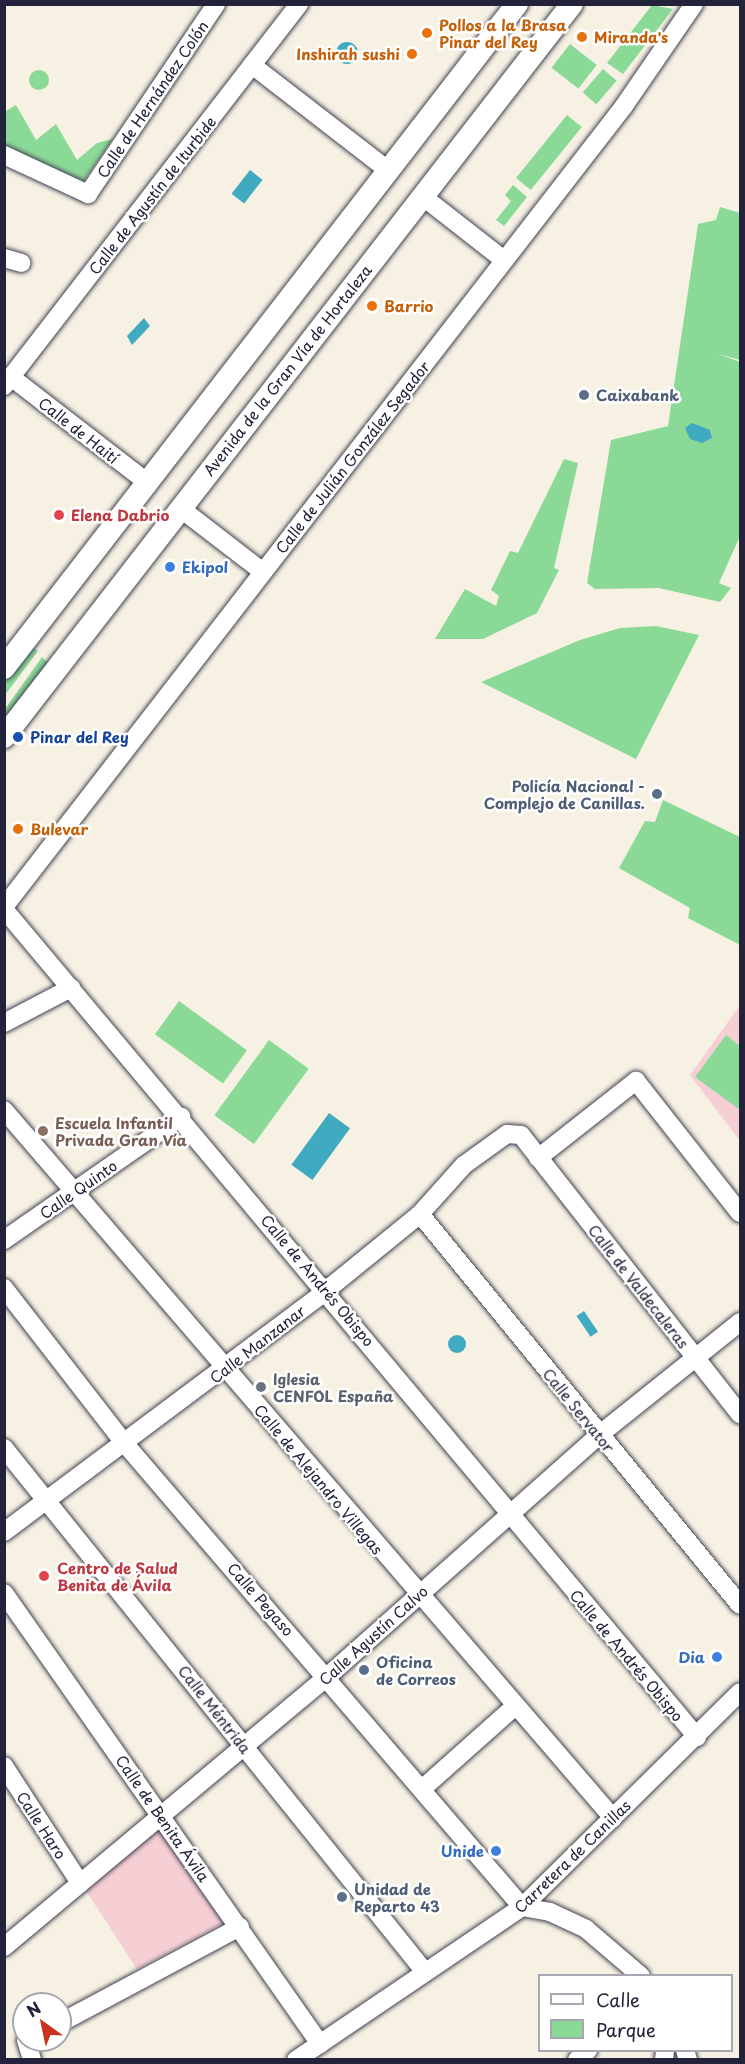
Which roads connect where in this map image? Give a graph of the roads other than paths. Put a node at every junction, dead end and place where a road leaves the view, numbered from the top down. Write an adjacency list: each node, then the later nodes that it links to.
1 (216, 4): 7 (street, Calle de Hernández Colón)
2 (299, 4): 6 (street, Calle de Agustín de Iturbide)
3 (517, 4): 8 (main road)
4 (572, 4): 9 (main road, Avenida de la Gran Vía de Hortaleza)
5 (694, 4): 10 (street, Calle de Julián González Segador)
6 (252, 65): 8 (street); 11 (street, Calle de Agustín de Iturbide)
7 (4, 155)
8 (389, 171): 12 (main road)
9 (422, 196): 10 (street); 13 (main road, Avenida de la Gran Vía de Hortaleza)
10 (504, 260): 14 (street, Calle de Julián González Segador)
11 (8, 381): 12 (street, Calle de Haití)
12 (148, 483): 15 (main road)
13 (180, 508): 14 (street); 16 (main road, Avenida de la Gran Vía de Hortaleza)
14 (263, 572): 17 (street, Calle de Julián González Segador)
15 (4, 668)
16 (4, 737)
17 (4, 908): 18 (street, Calle de Andrés Obispo)
18 (71, 988): 19 (street); 21 (street, Calle de Andrés Obispo)
19 (4, 1023)
20 (4, 1110): 23 (street, Calle de Alejandro Villegas)
21 (181, 1117): 23 (street, Calle Quinto); 28 (street, Calle de Andrés Obispo)
22 (538, 1158): 24 (street); 25 (street, Calle Manzanar); 30 (street, Calle de Valdecaleras)
23 (75, 1191): 26 (street, Calle Quinto); 31 (street, Calle de Alejandro Villegas)
24 (741, 1213)
25 (420, 1214): 28 (street, Calle Manzanar); 33 (street, Calle Servator)
26 (4, 1240)
27 (4, 1288): 34 (street, Calle Pegaso)
28 (328, 1289): 31 (street, Calle Manzanar); 37 (street, Calle de Andrés Obispo)
29 (741, 1322): 30 (street, Calle Agustín Calvo)
30 (696, 1358): 32 (street, Calle de Valdecaleras); 33 (street, Calle Agustín Calvo)
31 (225, 1370): 34 (street, Calle Manzanar); 40 (street, Calle de Alejandro Villegas)
32 (741, 1414)
33 (599, 1435): 37 (street, Calle Agustín Calvo); 41 (street, Calle Servator)
34 (126, 1445): 36 (street, Calle Manzanar); 42 (street, Calle Pegaso)
35 (4, 1448): 36 (street, Calle Méntrida)
36 (45, 1504): 38 (street, Calle Manzanar); 46 (street, Calle Méntrida)
37 (508, 1516): 40 (street, Calle Agustín Calvo); 45 (street, Calle de Andrés Obispo)
38 (4, 1532)
39 (4, 1593): 49 (street, Calle de Benita Ávila)
40 (418, 1595): 42 (street, Calle Agustín Calvo); 44 (street, Calle de Alejandro Villegas)
41 (741, 1605)
42 (328, 1675): 46 (street, Calle Agustín Calvo); 48 (street, Calle Pegaso)
43 (741, 1692): 45 (street, Carretera de Canillas)
44 (514, 1707): 48 (street); 50 (street, Calle de Alejandro Villegas)
45 (697, 1737): 50 (street, Carretera de Canillas)
46 (244, 1745): 49 (street, Calle Agustín Calvo); 55 (street, Calle Méntrida)
47 (4, 1766): 51 (street, Calle Haro)
48 (422, 1789): 52 (street, Calle Pegaso)
49 (161, 1815): 51 (street, Calle Agustín Calvo); 53 (street, Calle de Benita Ávila)
50 (613, 1818): 52 (street, Carretera de Canillas)
51 (80, 1883): 54 (street, Calle Agustín Calvo)
52 (522, 1907): 55 (street, Carretera de Canillas); 56 (street)
53 (240, 1927): 57 (street); 58 (street, Calle de Benita Ávila)
54 (4, 1947)
55 (425, 1972): 58 (street, Carretera de Canillas)
56 (639, 1974)
57 (72, 2017)
58 (320, 2044): 59 (street, Carretera de Canillas)
59 (296, 2060)

